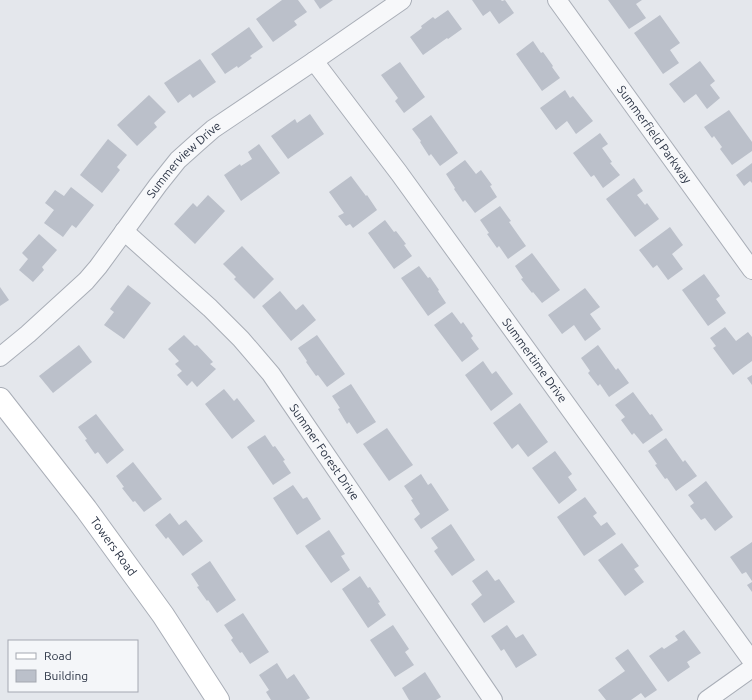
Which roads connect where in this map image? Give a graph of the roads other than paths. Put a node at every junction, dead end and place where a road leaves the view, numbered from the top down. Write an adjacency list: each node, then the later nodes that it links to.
1 (402, 0): 3 (street, Summerview Drive)
2 (557, 0): 5 (street, Summerfield Parkway)
3 (314, 61): 4 (street, Summerview Drive); 8 (street, Summertime Drive)
4 (124, 231): 6 (street, Summerview Drive); 11 (street, Summer Forest Drive)
5 (752, 270)
6 (0, 357)
7 (0, 399): 10 (main road, Towers Road)
8 (752, 661)
9 (752, 668): 12 (street)
10 (218, 700)
11 (493, 700)
12 (707, 700)

